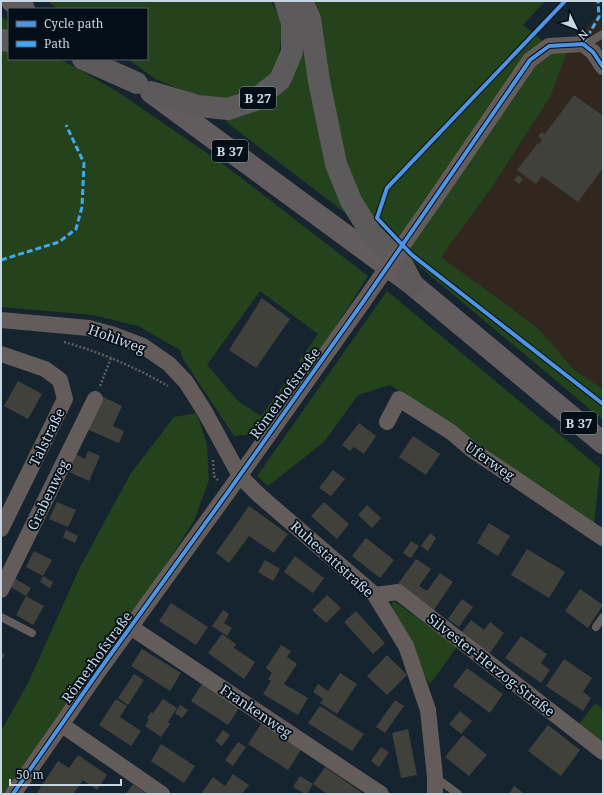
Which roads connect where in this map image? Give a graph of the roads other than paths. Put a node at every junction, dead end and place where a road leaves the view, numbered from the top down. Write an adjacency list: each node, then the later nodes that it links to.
1 (12, 1): 4 (main road)
2 (285, 1): 10 (highway, B 27)
3 (302, 1): 11 (highway)
4 (22, 8)
5 (603, 34): 6 (lane)
6 (589, 49): 9 (street); 17 (street, Römerhofstraße, bridge)
7 (84, 60): 10 (highway)
8 (104, 60): 10 (main road, B 27)
9 (603, 67)
10 (144, 87): 11 (main road, B 37)
11 (413, 285): 16 (main road, B 37)
12 (1, 320): 17 (street, Hohlweg)
13 (1, 354): 18 (street, Talstraße)
14 (95, 399): 21 (street, Grabenweg)
15 (387, 422): 20 (street, Uferweg)
16 (603, 443)
17 (240, 476): 22 (street, Ruhestattstraße); 26 (street, Römerhofstraße)
18 (7, 503): 19 (street, Talstraße)
19 (1, 529)
20 (603, 538)
21 (1, 590)
22 (375, 595): 29 (street, Silvester-Herzog-Straße); 30 (street, Ruhestattstraße)
23 (1, 617): 27 (lane)
24 (603, 617): 25 (lane)
25 (596, 627)
26 (132, 628): 28 (street, Römerhofstraße); 33 (street, Frankenweg)
27 (32, 633)
28 (62, 725): 31 (street, Römerhofstraße); 32 (street)
29 (603, 752)
30 (435, 777): 34 (street, Ruhestattstraße); 35 (lane)
31 (13, 794)
32 (162, 794)
33 (381, 794)
34 (435, 794)
35 (458, 794)

